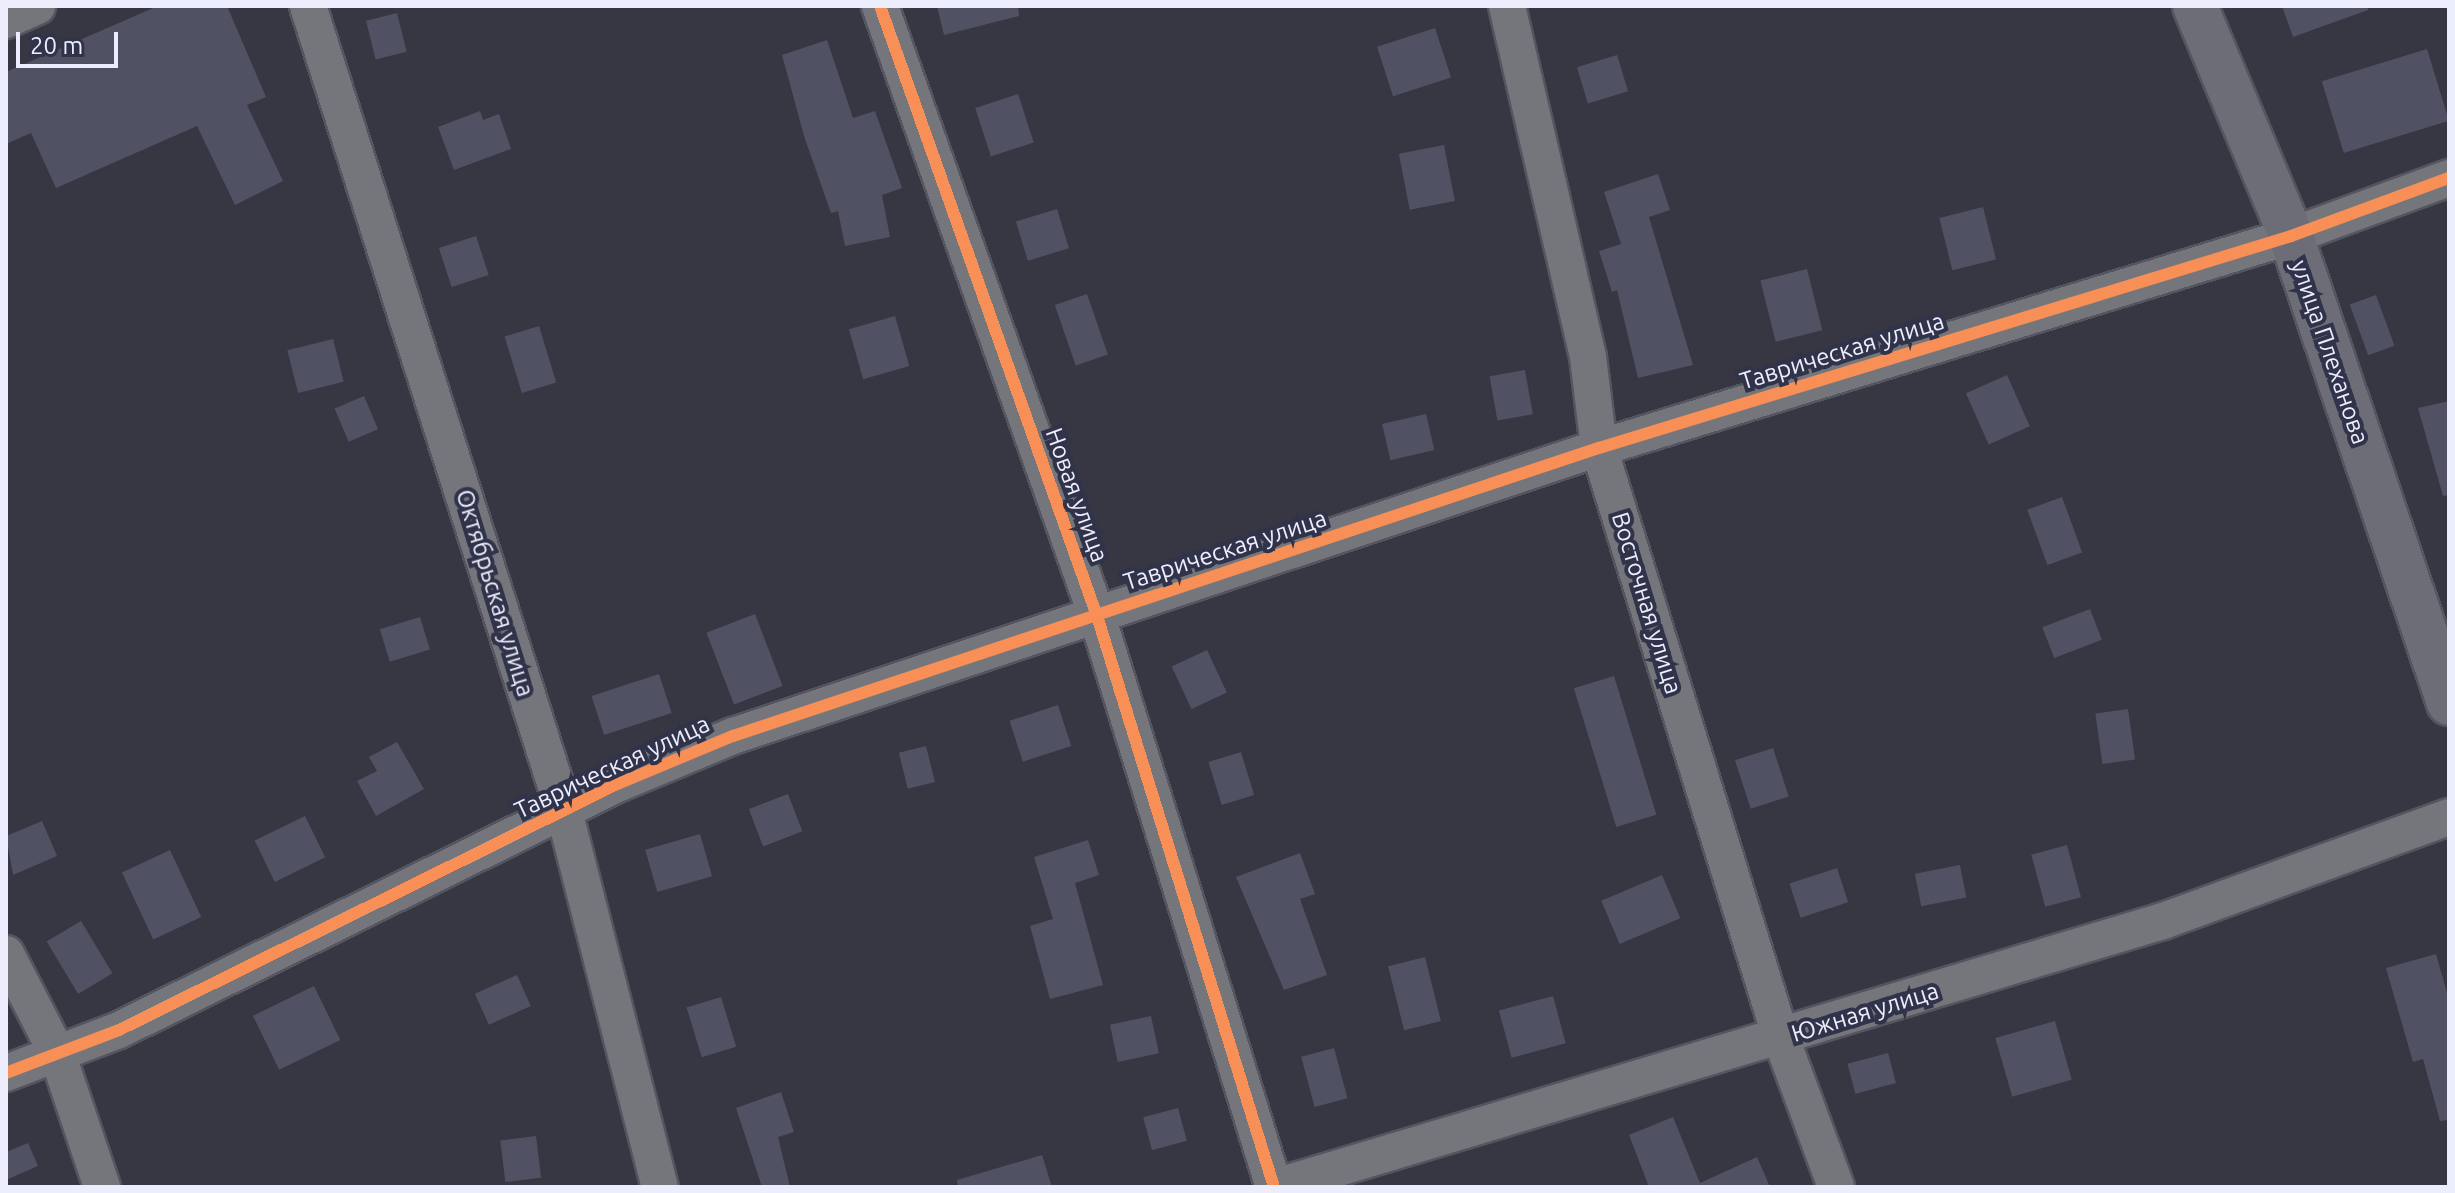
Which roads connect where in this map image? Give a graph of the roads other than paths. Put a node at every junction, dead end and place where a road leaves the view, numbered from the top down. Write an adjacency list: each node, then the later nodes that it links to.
1 (37, 6): 6 (street)
2 (308, 6): 12 (street, Октябрьская улица)
3 (880, 6): 10 (street, Новая улица)
4 (1507, 6): 9 (street, Восточная улица)
5 (2195, 6): 8 (main road, улица Плеханова)
6 (6, 20)
7 (2449, 178): 8 (street, Таврическая улица)
8 (2291, 236): 9 (street, Таврическая улица); 11 (main road, улица Плеханова)
9 (1599, 448): 10 (street, Таврическая улица); 15 (street, Восточная улица)
10 (1097, 616): 12 (street, Таврическая улица); 20 (street, Новая улица)
11 (2449, 703)
12 (564, 811): 16 (street, Таврическая улица); 19 (street, Октябрьская улица)
13 (2449, 817): 15 (street, Южная улица)
14 (6, 954): 16 (street)
15 (1781, 1038): 20 (street, Южная улица); 21 (street, Восточная улица)
16 (57, 1053): 17 (street, Таврическая улица); 18 (street)
17 (6, 1073)
18 (102, 1187)
19 (660, 1187)
20 (1275, 1187)
21 (1836, 1187)

